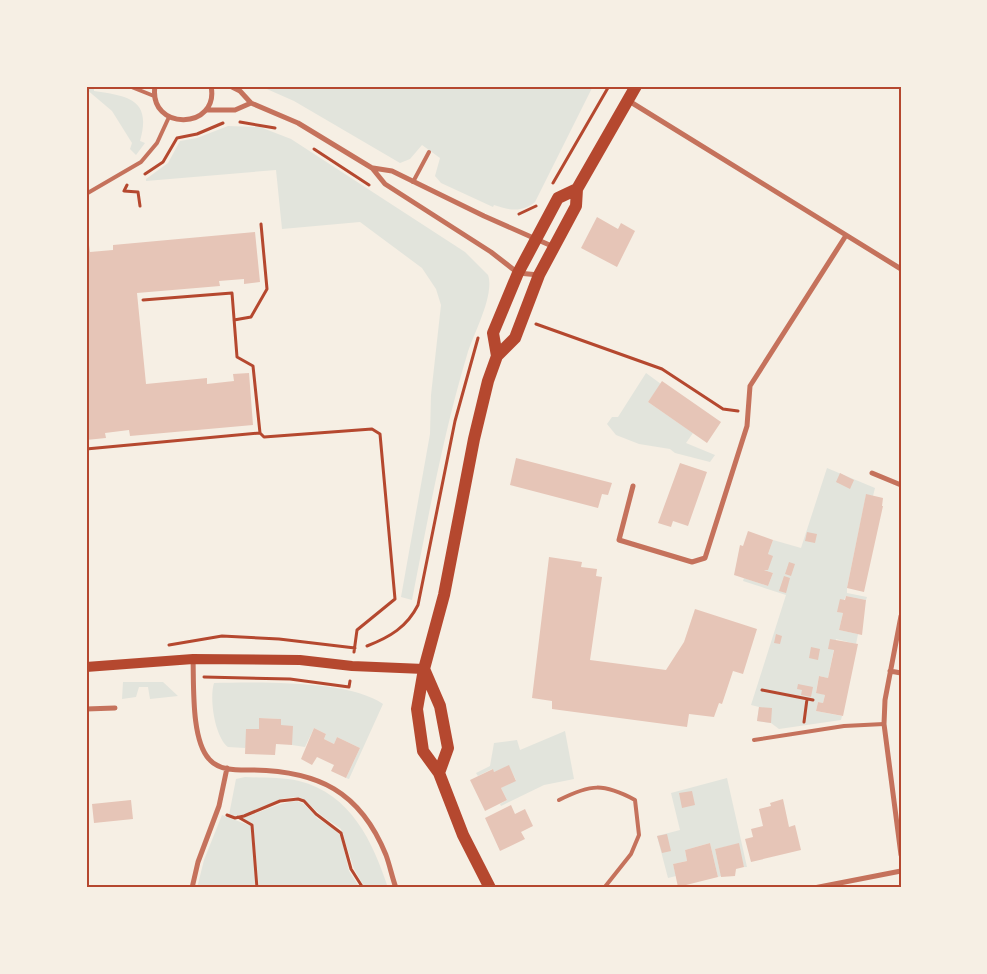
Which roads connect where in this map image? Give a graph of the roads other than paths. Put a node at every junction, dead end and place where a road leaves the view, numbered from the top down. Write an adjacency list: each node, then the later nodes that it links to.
1 (129, 86): 6 (lane)
2 (154, 86): 6 (street)
3 (211, 86): 9 (street)
4 (230, 86): 8 (street)
5 (636, 86): 7 (main road)
6 (154, 96): 10 (street)
7 (628, 101): 14 (main road); 16 (street)
8 (251, 103): 9 (street); 12 (street)
9 (206, 110): 10 (street)
10 (169, 117): 15 (lane)
11 (429, 152): 13 (lane)
12 (372, 168): 13 (street); 20 (street)
13 (413, 182): 17 (street)
14 (577, 190): 17 (main road); 18 (main road)
15 (86, 194)
16 (845, 237): 19 (street); 25 (street)
17 (536, 238): 18 (street); 20 (main road)
18 (554, 247): 21 (main road)
19 (901, 269)
20 (518, 273): 21 (street); 22 (main road)
21 (539, 275): 22 (main road)
22 (497, 356): 29 (main road)
23 (872, 473): 24 (street)
24 (901, 485)
25 (633, 486)
26 (901, 616): 30 (street)
27 (194, 659): 28 (main road); 29 (main road); 36 (street)
28 (86, 667)
29 (424, 669): 37 (main road); 37 (main road)
30 (890, 671): 31 (street); 34 (street)
31 (901, 673)
32 (116, 708): 33 (street)
33 (86, 709)
34 (884, 724): 35 (lane); 39 (street)
35 (754, 740)
36 (227, 768): 41 (street); 42 (street)
37 (439, 773): 43 (main road)
38 (559, 800): 44 (lane)
39 (901, 855)
40 (901, 871): 45 (street)
41 (192, 888)
42 (396, 888)
43 (490, 888)
44 (604, 888)
45 (814, 888)

